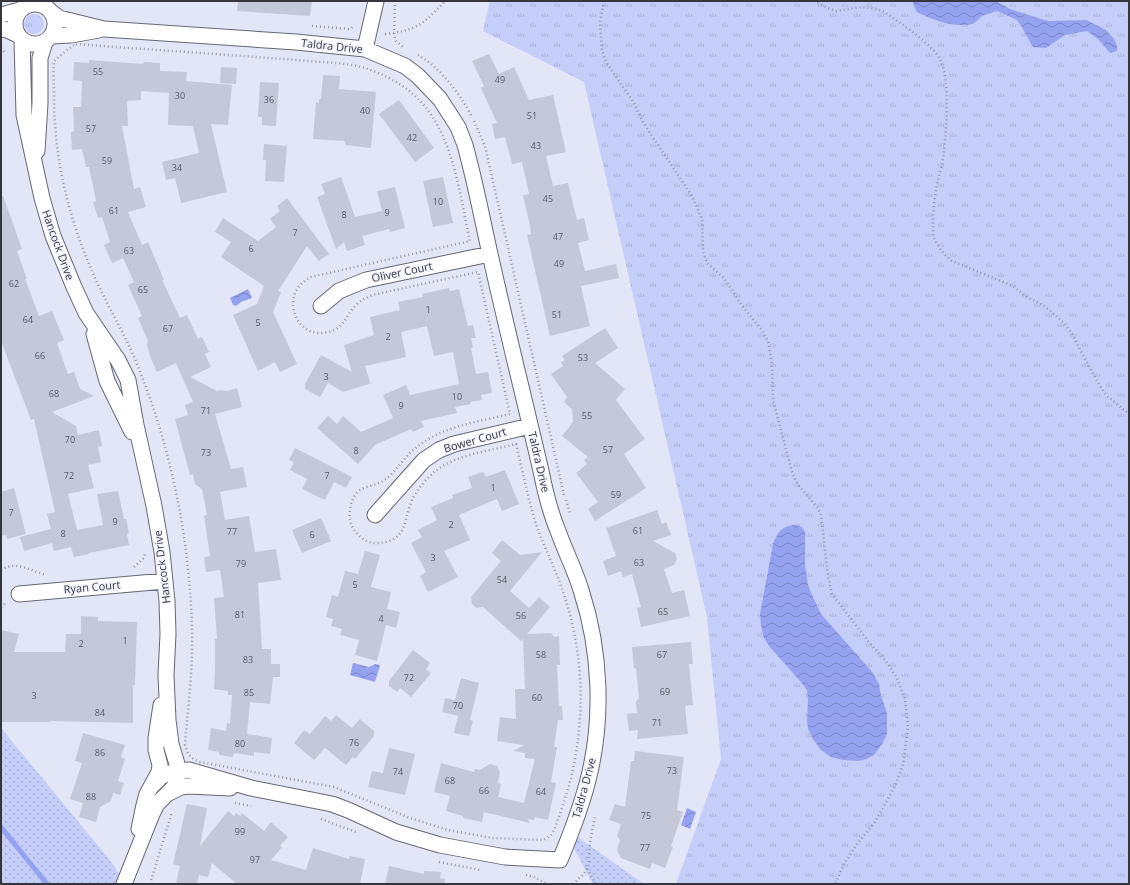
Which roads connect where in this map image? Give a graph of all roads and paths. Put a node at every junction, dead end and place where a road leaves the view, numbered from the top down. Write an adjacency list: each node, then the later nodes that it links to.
1 (445, 1): 12 (path)
2 (604, 1): 46 (path)
3 (814, 1): 20 (path)
4 (375, 4): 15 (street)
5 (23, 6): 6 (street); 7 (street); 13 (street)
6 (48, 7): 11 (street, Taldra Drive); 14 (street)
7 (1, 15)
8 (357, 22): 9 (path)
9 (312, 26)
10 (1, 29): 13 (street)
11 (104, 29): 14 (street, Taldra Drive); 15 (street, Taldra Drive)
12 (385, 34)
13 (20, 37): 14 (street); 16 (street, Hancock Drive)
14 (48, 39): 16 (street, Hancock Drive)
15 (371, 51): 17 (street, Taldra Drive)
16 (37, 174): 19 (street, Hancock Drive)
17 (490, 254): 18 (street, Oliver Court); 21 (street, Taldra Drive)
18 (321, 306)
19 (86, 313): 22 (street, Hancock Drive); 22 (street, Hancock Drive)
20 (1129, 414)
21 (530, 426): 23 (street, Bower Court); 31 (street, Taldra Drive)
22 (144, 461): 28 (street, Hancock Drive)
23 (375, 515)
24 (144, 546): 25 (path)
25 (132, 567)
26 (1, 570): 27 (path)
27 (49, 576)
28 (165, 581): 29 (street, Ryan Court); 31 (street, Hancock Drive)
29 (19, 594)
30 (186, 738): 30 (path)
31 (175, 775): 37 (street); 37 (street)
32 (231, 802): 33 (path)
33 (254, 806)
34 (173, 810): 43 (path)
35 (316, 818): 36 (path)
36 (358, 834)
37 (134, 855): 42 (street)
38 (437, 862): 40 (path)
39 (587, 868): 45 (path)
40 (484, 871)
41 (524, 874): 44 (path)
42 (124, 884)
43 (150, 884)
44 (547, 884)
45 (596, 884)
46 (835, 884)

